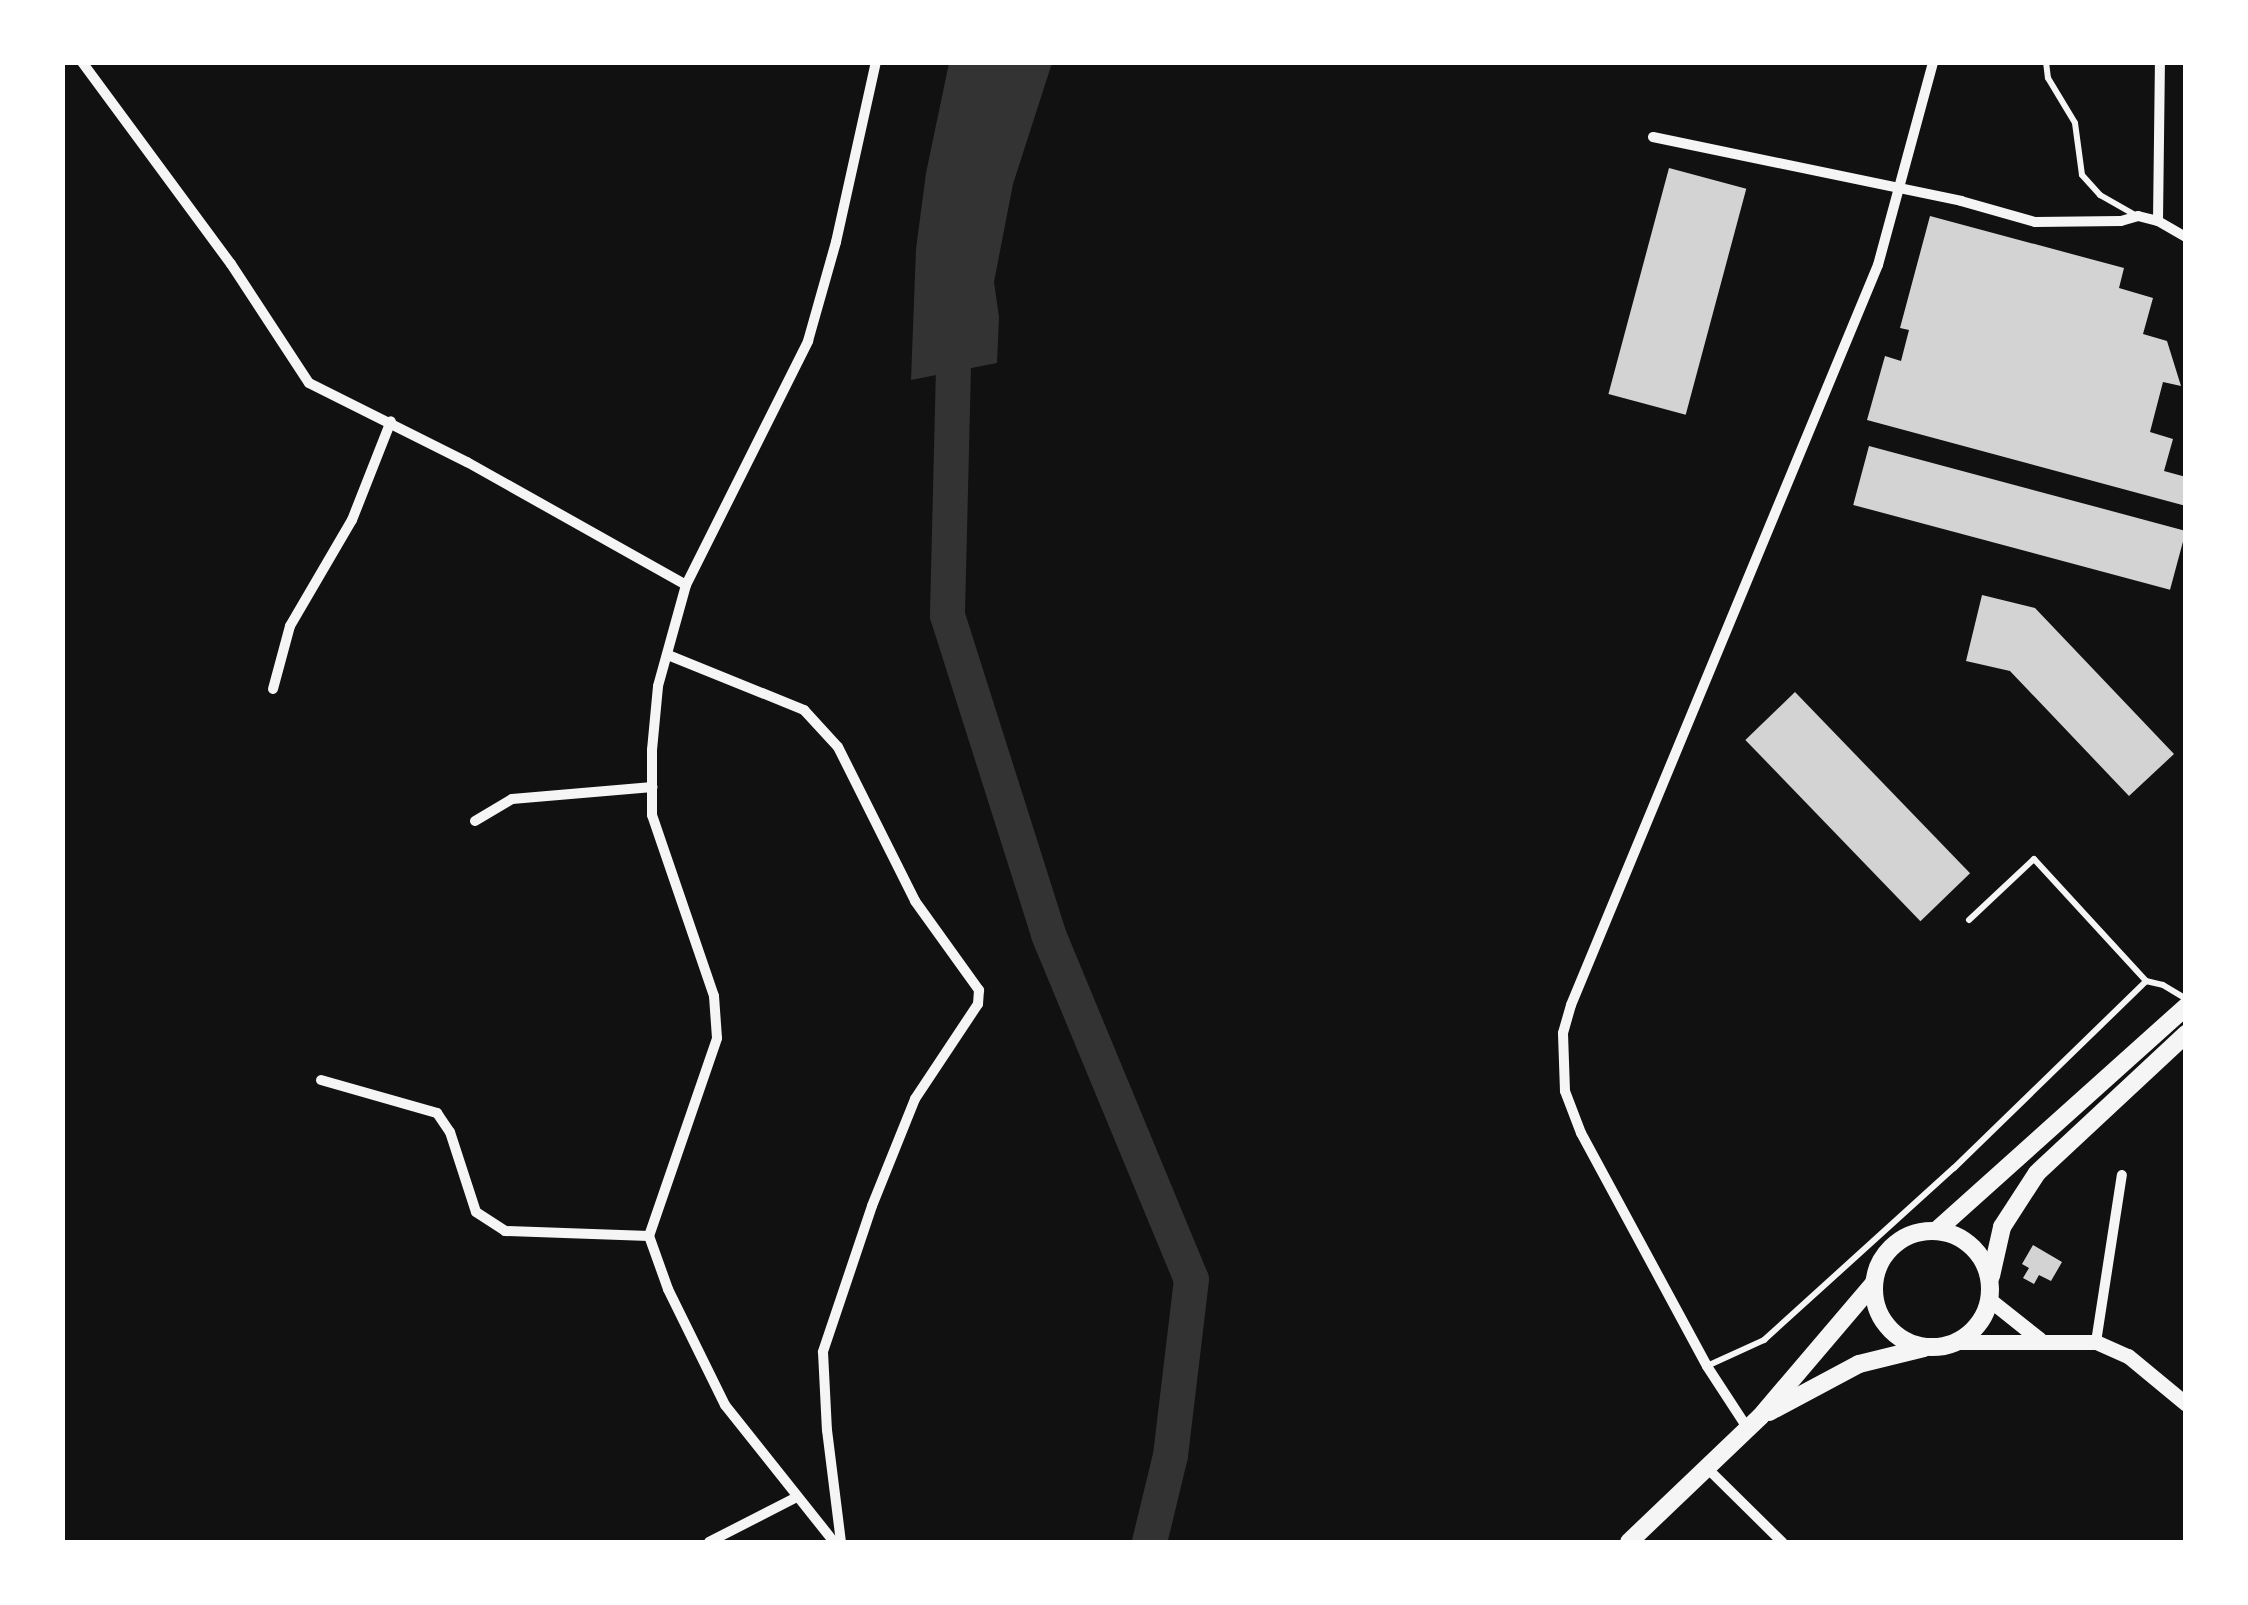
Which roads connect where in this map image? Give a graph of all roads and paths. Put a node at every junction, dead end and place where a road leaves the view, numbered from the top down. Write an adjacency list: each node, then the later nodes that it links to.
1 (82, 62): 11 (street)
2 (876, 62): 12 (street)
3 (1933, 62): 7 (street)
4 (2046, 62): 8 (lane)
5 (2160, 62): 9 (street)
6 (1653, 137): 7 (street)
7 (1902, 191): 8 (street); 32 (street)
8 (2138, 216): 9 (street)
9 (2158, 221): 10 (street)
10 (2186, 237)
11 (391, 421): 12 (street); 14 (street)
12 (686, 585): 13 (street)
13 (668, 655): 15 (street); 38 (street)
14 (273, 689)
15 (652, 787): 16 (street); 25 (street)
16 (475, 821)
17 (1968, 920): 18 (lane)
18 (2146, 982): 19 (lane); 32 (lane)
19 (2186, 999)
20 (2186, 1007): 24 (main road)
21 (2186, 1034): 27 (main road)
22 (321, 1080): 25 (street)
23 (2122, 1175): 30 (street)
24 (1936, 1231): 26 (main road); 27 (main road)
25 (648, 1236): 36 (street)
26 (1874, 1283): 31 (main road); 34 (main road)
27 (1990, 1291): 28 (street); 29 (main road)
28 (2039, 1339): 29 (street); 30 (street)
29 (1957, 1342): 31 (main road)
30 (2096, 1342): 33 (street)
31 (1929, 1347): 34 (main road)
32 (1707, 1366): 34 (street)
33 (2186, 1404)
34 (1754, 1423): 35 (main road)
35 (1706, 1468): 39 (main road); 40 (street)
36 (798, 1496): 37 (street); 38 (street)
37 (709, 1542)
38 (838, 1542)
39 (1629, 1542)
40 (1782, 1542)

